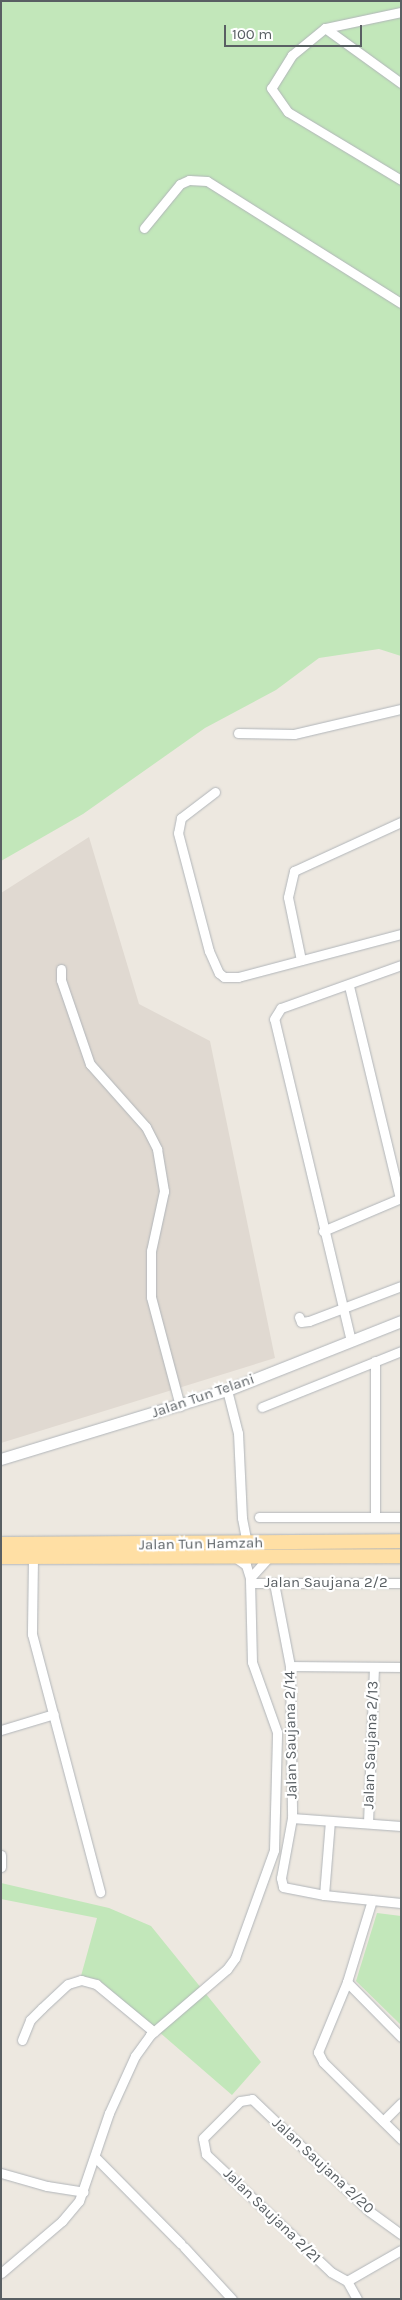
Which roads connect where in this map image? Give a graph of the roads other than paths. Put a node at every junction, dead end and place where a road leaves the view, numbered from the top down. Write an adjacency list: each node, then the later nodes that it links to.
1 (401, 12): 2 (street)
2 (325, 28): 3 (street); 4 (street)
3 (401, 83)
4 (401, 180)
5 (144, 228): 6 (street)
6 (401, 303)
7 (401, 709): 8 (street)
8 (238, 733)
9 (215, 792): 12 (street)
10 (401, 822): 12 (street)
11 (401, 934): 12 (street)
12 (301, 960)
13 (401, 965): 15 (street)
14 (61, 969): 26 (street)
15 (349, 986): 16 (street); 17 (street)
16 (401, 1198): 17 (street)
17 (323, 1231): 19 (street)
18 (401, 1286): 19 (street)
19 (341, 1308): 20 (street); 22 (street)
20 (299, 1317)
21 (401, 1321): 22 (street, Jalan Tun Telani)
22 (350, 1341): 25 (street, Jalan Tun Telani)
23 (401, 1351): 24 (street)
24 (375, 1362): 27 (street); 30 (street)
25 (227, 1390): 26 (street, Jalan Tun Telani); 33 (street)
26 (180, 1406): 28 (street, Jalan Tun Telani)
27 (262, 1407)
28 (1, 1459)
29 (259, 1516): 30 (street)
30 (375, 1517): 31 (street)
31 (401, 1517)
32 (401, 1541): 33 (main road, Jalan Tun Hamzah)
33 (247, 1543): 34 (main road, Jalan Tun Hamzah)
34 (1, 1544)
35 (401, 1556): 37 (main road, Jalan Tun Hamzah)
36 (1, 1557): 38 (main road, Jalan Tun Hamzah)
37 (269, 1557): 39 (main road, Jalan Tun Hamzah); 40 (street)
38 (33, 1558): 39 (main road, Jalan Tun Hamzah); 46 (street)
39 (236, 1558): 40 (street)
40 (250, 1580): 41 (street, Jalan Saujana 2/2); 55 (street)
41 (274, 1583): 42 (street, Jalan Saujana 2/2); 43 (street, Jalan Saujana 2/14)
42 (401, 1583)
43 (290, 1666): 44 (street); 48 (street, Jalan Saujana 2/14)
44 (374, 1667): 45 (street); 50 (street, Jalan Saujana 2/13)
45 (401, 1667)
46 (54, 1714): 47 (street); 56 (street)
47 (1, 1730)
48 (292, 1818): 49 (street); 54 (street, Jalan Saujana 2/14)
49 (330, 1821): 50 (street); 57 (street)
50 (368, 1823): 51 (street)
51 (401, 1826)
52 (1, 1855): 53 (street)
53 (1, 1867)
54 (282, 1882): 55 (street); 57 (street)
55 (262, 1883): 61 (street)
56 (100, 1892)
57 (324, 1895): 58 (street)
58 (372, 1900): 59 (street); 60 (street)
59 (401, 1903)
60 (347, 1982): 62 (street); 65 (street)
61 (154, 2032): 63 (street); 68 (street)
62 (401, 2037)
63 (22, 2040)
64 (401, 2103): 65 (street)
65 (383, 2121): 66 (street)
66 (401, 2139)
67 (203, 2146): 71 (street, Jalan Saujana 2/20); 74 (street, Jalan Saujana 2/21)
68 (95, 2157): 70 (street); 75 (street)
69 (1, 2173): 70 (street)
70 (84, 2192): 73 (street)
71 (401, 2234)
72 (401, 2250): 74 (street)
73 (1, 2273)
74 (347, 2281): 76 (street)
75 (232, 2299)
76 (357, 2299)

